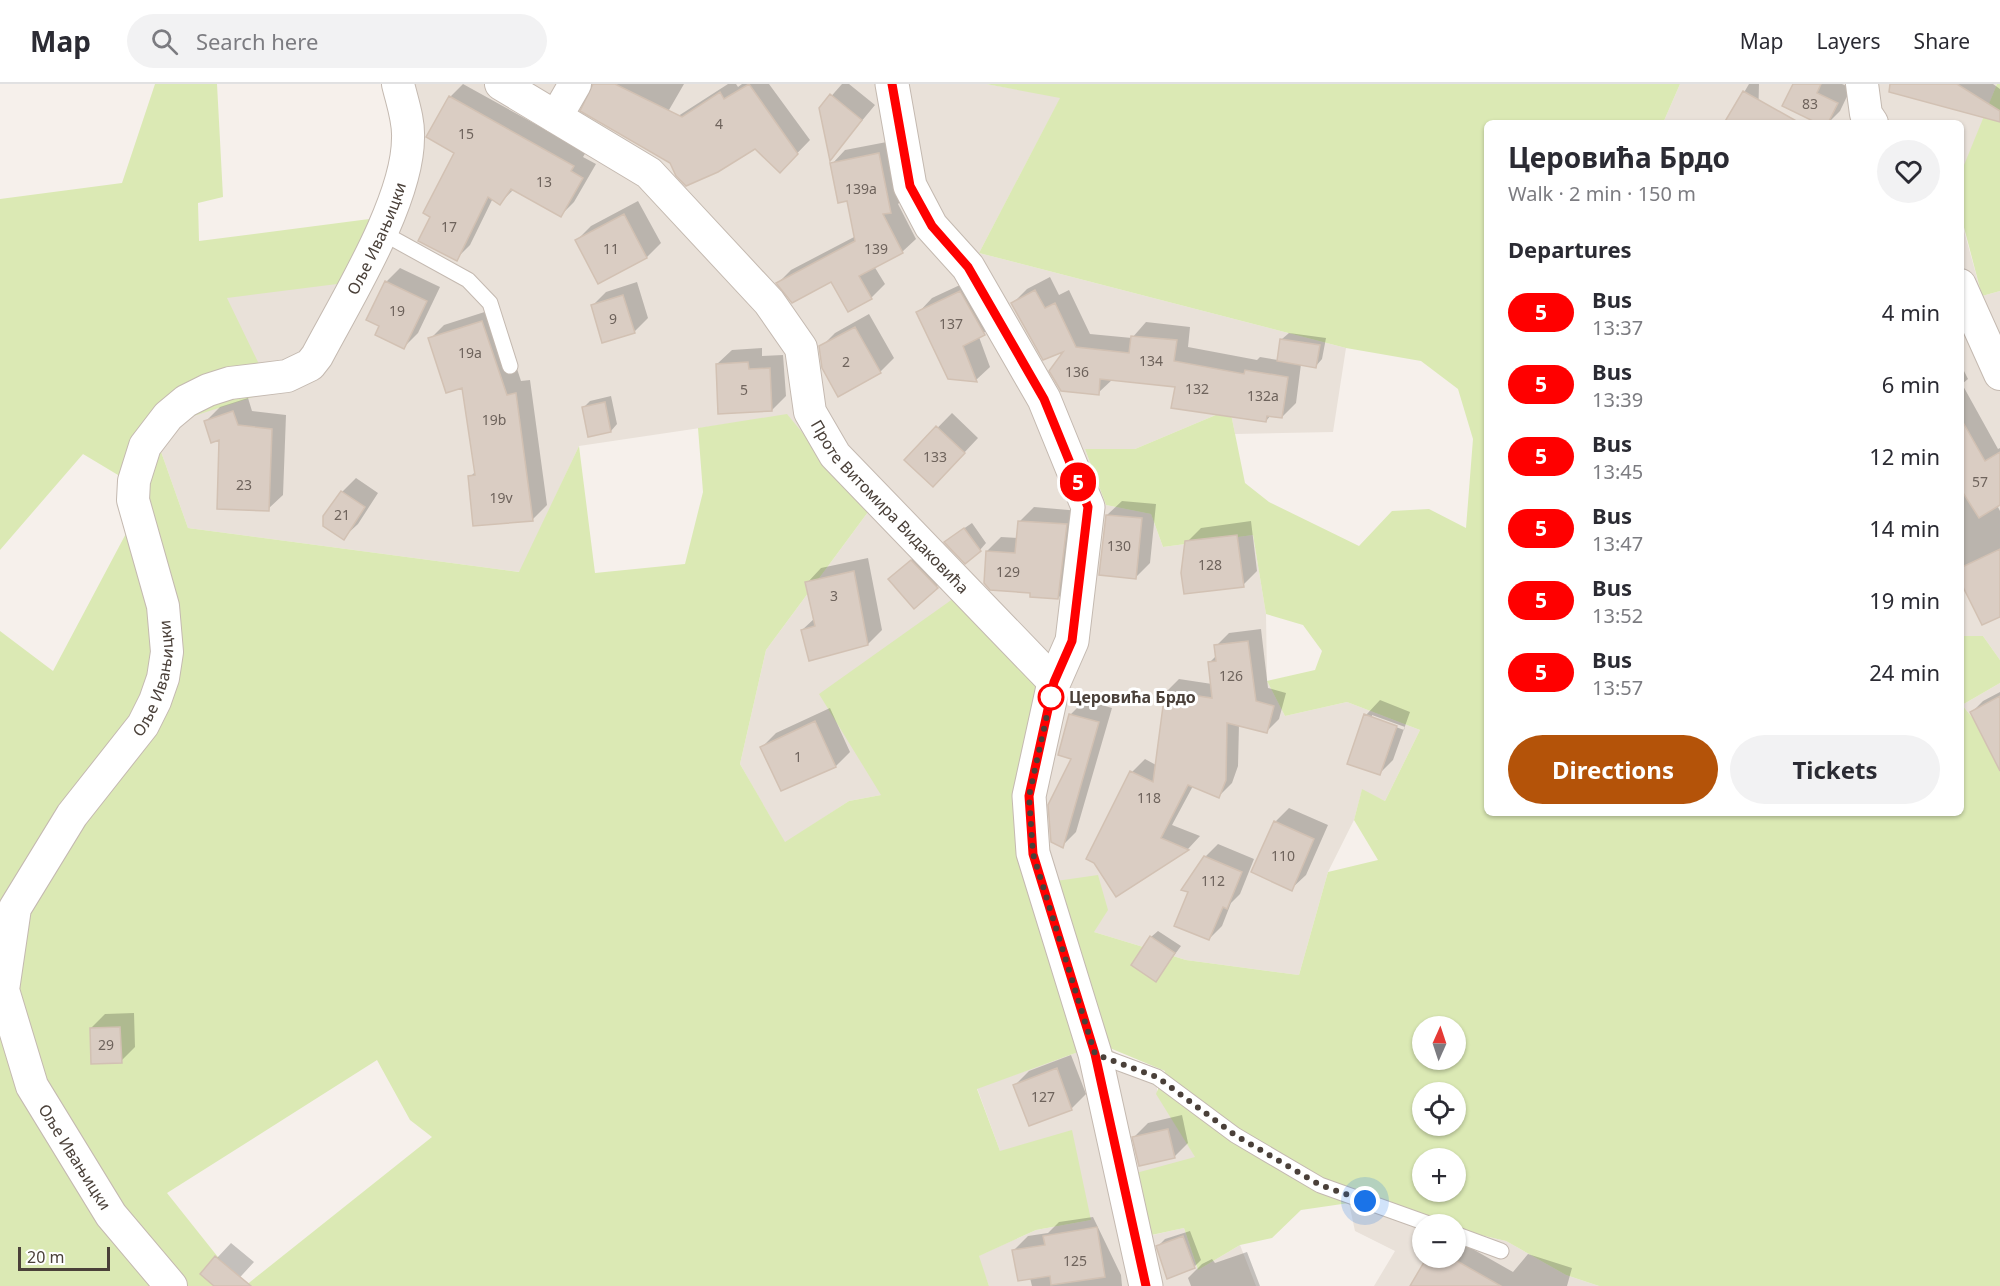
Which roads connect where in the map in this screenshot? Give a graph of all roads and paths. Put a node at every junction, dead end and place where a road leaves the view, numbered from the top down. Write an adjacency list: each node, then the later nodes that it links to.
1 (398, 84): 8 (street, Оље Ивањицки)
2 (501, 84): 6 (street, Проте Витомира Видаковића)
3 (575, 84): 6 (street)
4 (892, 84): 12 (street)
5 (1862, 84): 7 (street)
6 (556, 117): 12 (street, Проте Витомира Видаковића)
7 (1870, 120)
8 (381, 232): 10 (lane); 17 (street, Оље Ивањицки)
9 (1964, 294): 11 (street)
10 (510, 366)
11 (2000, 374)
12 (1054, 682): 13 (street)
13 (1095, 1054): 14 (lane); 18 (street)
14 (1412, 1218)
15 (1466, 1238): 16 (lane)
16 (1501, 1251)
17 (171, 1286)
18 (1146, 1286)

